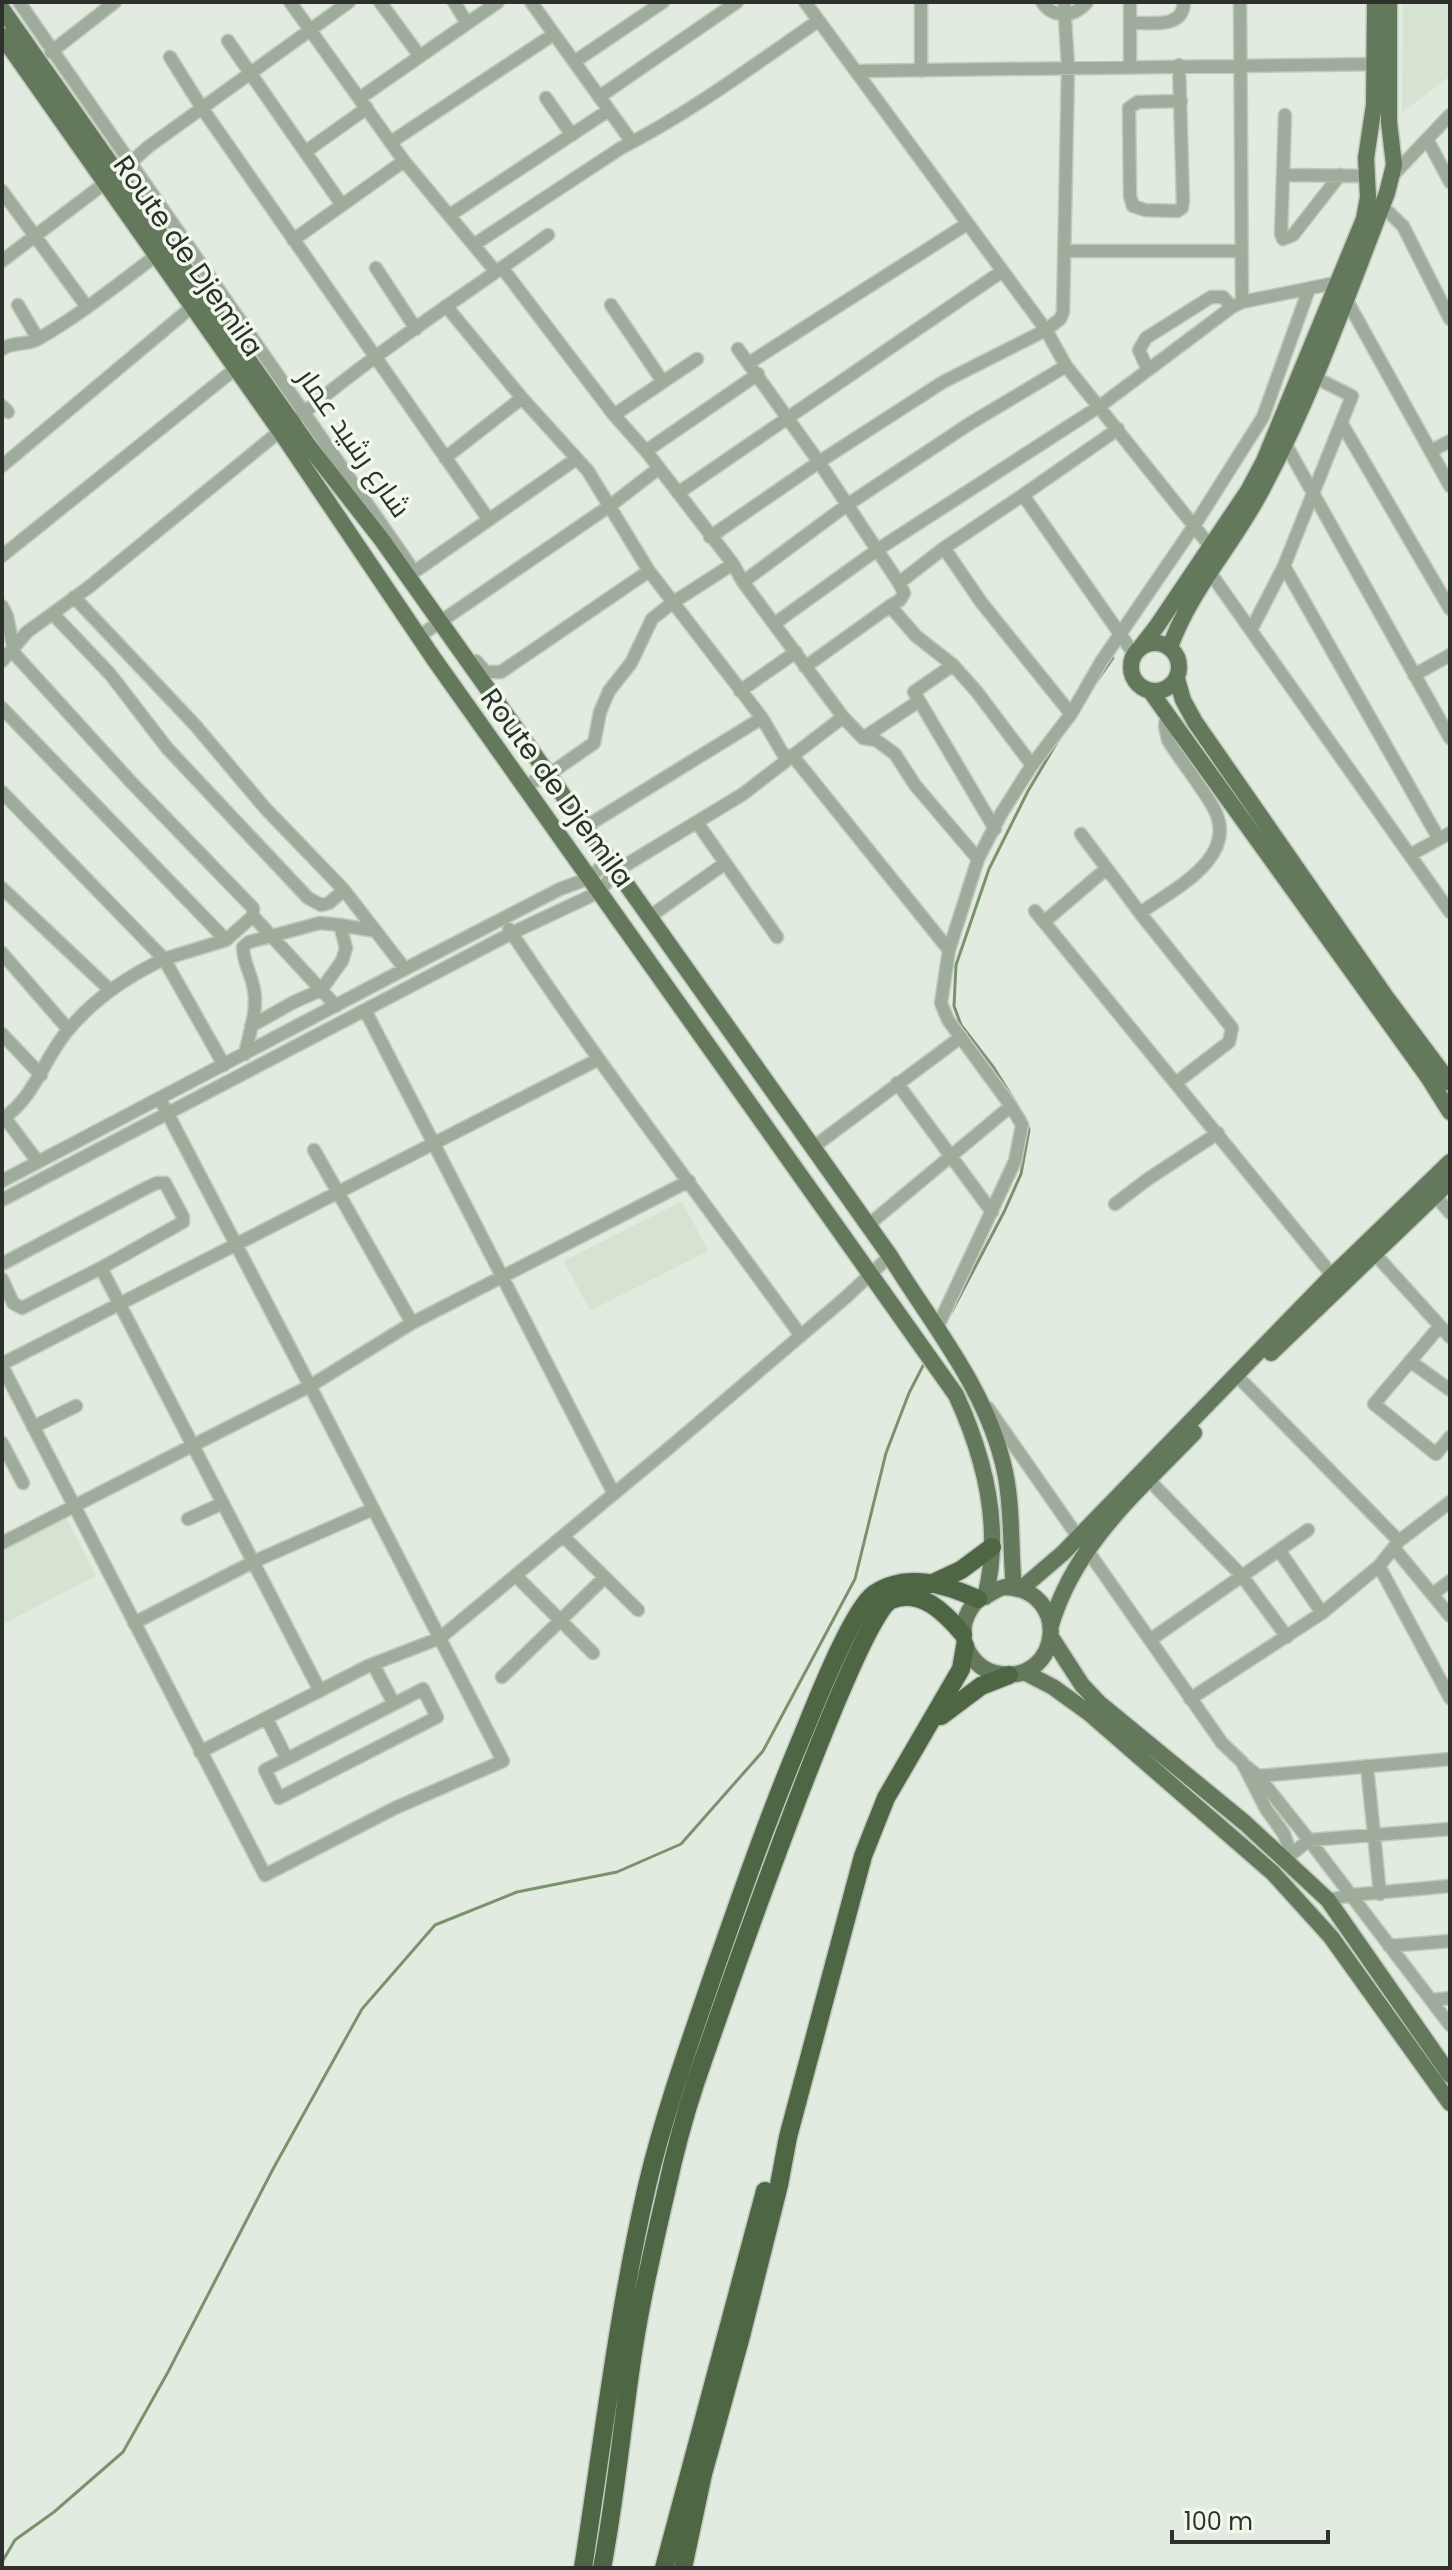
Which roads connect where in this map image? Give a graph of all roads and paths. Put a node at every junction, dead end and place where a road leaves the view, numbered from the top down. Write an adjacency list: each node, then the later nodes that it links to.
1 (115, 2): 29 (street)
2 (290, 2): 25 (street)
3 (349, 2): 25 (street)
4 (380, 2): 30 (street)
5 (454, 2): 23 (street)
6 (498, 2): 23 (street)
7 (663, 2): 32 (street)
8 (737, 2): 41 (street)
9 (805, 2): 22 (street)
10 (921, 2): 39 (street)
11 (1042, 2): 20 (street)
12 (1087, 2): 20 (street)
13 (1130, 2): 24 (street)
14 (1184, 2): 24 (street)
15 (1240, 2): 36 (street)
16 (1375, 2): 33 (main road)
17 (1389, 2): 33 (main road)
18 (21, 3): 29 (street, شارع رشيد عمار)
19 (535, 3): 26 (street)
20 (1064, 8): 37 (street)
21 (2, 9): 62 (main road)
22 (818, 21): 38 (street); 52 (street)
23 (467, 23): 30 (street)
24 (1130, 23): 35 (street)
25 (310, 29): 40 (street); 44 (street)
26 (554, 34): 32 (street); 51 (street)
27 (2, 36): 62 (main road, Route de Djemila)
28 (228, 41): 40 (street)
29 (51, 52): 57 (street, شارع رشيد عمار)
30 (419, 55): 44 (street)
31 (170, 57): 45 (street)
32 (574, 62): 41 (street)
33 (1382, 64): 36 (street); 54 (main road); 55 (main road)
34 (1179, 65): 35 (street); 36 (street); 43 (street)
35 (1130, 66): 37 (street)
36 (1241, 66): 75 (street)
37 (1068, 67): 39 (street); 74 (street)
38 (858, 71): 39 (street); 69 (street)
39 (921, 71)
40 (250, 75): 45 (street); 53 (street)
41 (599, 97): 46 (street)
42 (546, 98): 49 (street)
43 (1181, 101): 43 (street)
44 (363, 103): 51 (street); 53 (street)
45 (202, 108): 57 (street); 72 (street)
46 (609, 110): 49 (street); 52 (street)
47 (1285, 115): 58 (street)
48 (1450, 115): 50 (street)
49 (572, 135): 67 (street)
50 (1427, 139): 60 (street); 63 (street)
51 (391, 142): 56 (street)
52 (632, 142): 73 (street)
53 (305, 152): 65 (street)
54 (1367, 152): 55 (main road); 61 (main road)
55 (1393, 154): 60 (main road)
56 (404, 161): 65 (street); 67 (street)
57 (130, 163): 62 (street); 110 (street, شارع رشيد عمار)
58 (1283, 175): 59 (street); 59 (street)
59 (1340, 175): 61 (street)
60 (1393, 175): 61 (main road); 66 (main road)
61 (1366, 176): 68 (main road)
62 (111, 178): 71 (street); 76 (main road, Route de Djemila); 84 (main road)
63 (1450, 182)
64 (2, 191): 71 (street)
65 (342, 205): 72 (street)
66 (1382, 206): 68 (main road); 90 (street)
67 (450, 215): 73 (street)
68 (1370, 221): 81 (main road); 83 (main road)
69 (967, 224): 80 (street); 98 (street)
70 (548, 235): 79 (street)
71 (36, 238): 77 (street); 89 (street)
72 (293, 240): 96 (street)
73 (475, 244): 79 (street)
74 (1064, 251): 75 (street); 92 (street)
75 (1241, 251): 87 (street)
76 (157, 255): 84 (main road, Route de Djemila); 89 (street)
77 (2, 261)
78 (376, 268): 91 (street)
79 (499, 271): 88 (street); 107 (street)
80 (1001, 272): 92 (street); 109 (street)
81 (1340, 282): 82 (street); 113 (main road)
82 (1309, 289): 87 (street); 108 (street)
83 (1346, 299): 103 (main road); 116 (street)
84 (198, 301): 101 (main road, Route de Djemila); 110 (main road); 120 (street)
85 (18, 305): 93 (street)
86 (611, 305): 104 (street)
87 (1237, 305): 100 (street); 100 (street)
88 (446, 306): 91 (street); 105 (street)
89 (87, 307): 93 (street)
90 (1448, 311)
91 (416, 329): 96 (street)
92 (1046, 330): 99 (street); 119 (street)
93 (38, 339): 94 (street)
94 (2, 349)
95 (738, 349): 98 (street)
96 (376, 359): 110 (street); 117 (street)
97 (697, 359): 104 (street)
98 (749, 363): 102 (street)
99 (1066, 366): 106 (street); 127 (street)
100 (1147, 368): 106 (street)
101 (235, 369): 110 (main road, Route de Djemila); 134 (street)
102 (758, 374): 109 (street); 115 (street)
103 (1314, 377): 111 (street); 113 (main road)
104 (663, 382): 107 (street)
105 (522, 398): 117 (street); 118 (street)
106 (1100, 406): 112 (street); 133 (street)
107 (614, 415): 115 (street)
108 (1263, 417): 113 (street); 129 (street)
109 (787, 419): 119 (street); 123 (street)
110 (292, 422): 139 (street, شارع رشيد عمار); 142 (street); 148 (main road); 152 (main road, Route de Djemila)
111 (1342, 424): 124 (street); 145 (street)
112 (1118, 429): 125 (street); 129 (street)
113 (1286, 432): 124 (street); 131 (main road); 138 (main road)
114 (1450, 441): 116 (street)
115 (646, 451): 121 (street)
116 (1431, 451): 122 (street)
117 (445, 458): 128 (street)
118 (576, 459): 126 (street); 128 (street)
119 (819, 462): 127 (street); 130 (street)
120 (2, 466)
121 (659, 468): 123 (street); 126 (street)
122 (1450, 486)
123 (678, 493): 130 (street)
124 (1313, 494): 136 (street); 161 (street)
125 (1023, 495): 132 (street); 151 (street)
126 (611, 505): 137 (street); 148 (street)
127 (847, 505): 133 (street); 140 (street)
128 (489, 520): 139 (street)
129 (1194, 526): 131 (street); 151 (street)
130 (710, 537): 135 (street)
131 (1210, 546): 155 (main road)
132 (944, 548): 141 (street); 168 (street)
133 (877, 550): 141 (street); 149 (street)
134 (2, 556)
135 (733, 564): 140 (street); 143 (street)
136 (1284, 566): 150 (street); 182 (street)
137 (649, 571): 143 (street); 148 (street, شارع رشيد عمار)
138 (1209, 571): 150 (street); 153 (main road)
139 (414, 572): 148 (street, شارع رشيد عمار)
140 (743, 582): 149 (street)
141 (899, 583): 144 (street)
142 (74, 597): 147 (street); 190 (street)
143 (672, 603): 163 (street); 175 (street)
144 (890, 606): 159 (street); 160 (street)
145 (1450, 609)
146 (4, 613): 154 (street)
147 (53, 614): 154 (street); 190 (street)
148 (443, 619): 152 (street); 175 (main road)
149 (774, 624): 156 (street)
150 (1251, 630): 183 (street)
151 (1122, 634): 155 (street); 168 (street)
152 (418, 637): 176 (main road, Route de Djemila)
153 (1170, 647): 155 (main road); 162 (main road)
154 (13, 648): 158 (street); 193 (street)
155 (1137, 651): 164 (main road)
156 (796, 652): 160 (street); 163 (street)
157 (1450, 655): 161 (street)
158 (2, 661)
159 (953, 665): 165 (street); 174 (street)
160 (805, 667): 169 (street)
161 (1414, 675): 172 (street)
162 (1177, 679): 164 (main road); 220 (main road)
163 (740, 691): 170 (street)
164 (1151, 692): 167 (main road)
165 (919, 701): 171 (street); 180 (street)
166 (2, 708): 201 (street)
167 (1167, 712): 192 (street); 223 (main road)
168 (1071, 714): 174 (street)
169 (843, 717): 171 (street); 173 (street)
170 (762, 718): 173 (street); 179 (street)
171 (863, 738): 184 (street)
172 (1450, 738)
173 (789, 757): 178 (street); 202 (street)
174 (1032, 765): 180 (street)
175 (548, 775): 176 (street); 179 (main road)
176 (524, 786): 188 (main road, Route de Djemila)
177 (2, 792): 204 (street)
178 (698, 824): 185 (street); 186 (street)
179 (585, 827): 186 (main road)
180 (995, 829): 184 (street)
181 (1081, 834): 187 (street)
182 (1444, 836): 183 (street)
183 (1410, 855): 191 (street)
184 (978, 859): 202 (street)
185 (724, 864): 194 (street); 200 (street)
186 (612, 865): 188 (street); 194 (main road)
187 (1106, 869): 192 (street); 218 (street)
188 (594, 885): 195 (street); 198 (street); 248 (main road, Route de Djemila)
189 (2, 888): 206 (street)
190 (344, 890): 197 (street)
191 (1450, 912)
192 (1140, 913): 218 (street)
193 (253, 916): 199 (street); 201 (street)
194 (649, 917): 228 (main road)
195 (502, 920): 198 (street); 205 (street)
196 (340, 925): 197 (street); 199 (street); 207 (street)
197 (376, 931): 205 (street)
198 (512, 933): 209 (street); 215 (street)
199 (271, 937): 207 (street); 210 (street)
200 (777, 937)
201 (226, 940): 204 (street)
202 (949, 950): 213 (street)
203 (2, 953): 211 (street)
204 (164, 959): 206 (street); 216 (street)
205 (405, 969): 208 (street)
206 (110, 990): 211 (street)
207 (321, 990): 208 (street); 210 (street)
208 (336, 1006): 214 (street)
209 (365, 1010): 224 (street); 227 (street)
210 (251, 1026): 214 (street)
211 (68, 1029): 217 (street)
212 (2, 1034): 217 (street)
213 (961, 1037): 219 (street); 222 (street)
214 (245, 1054): 216 (street)
215 (597, 1060): 227 (street); 234 (street)
216 (224, 1065): 221 (street)
217 (41, 1075): 225 (street)
218 (1177, 1082): 226 (street)
219 (897, 1083): 228 (street); 230 (street)
220 (1450, 1083)
221 (160, 1099): 224 (street); 231 (street)
222 (1011, 1106): 230 (street); 240 (street)
223 (1450, 1112)
224 (167, 1113): 238 (street); 243 (street)
225 (4, 1118): 231 (street)
226 (1218, 1133): 239 (street); 251 (street)
227 (434, 1143): 236 (street); 249 (street)
228 (812, 1148): 242 (main road)
229 (314, 1150): 236 (street)
230 (951, 1154): 240 (street); 242 (street)
231 (38, 1162): 233 (street)
232 (1450, 1162): 251 (main road)
233 (2, 1181)
234 (689, 1181): 249 (street); 256 (street)
235 (1450, 1181): 237 (main road)
236 (339, 1191): 243 (street); 253 (street)
237 (1435, 1195): 241 (street); 244 (main road)
238 (2, 1200)
239 (1115, 1204)
240 (992, 1212): 255 (street)
241 (1450, 1213)
242 (867, 1226): 245 (main road)
243 (236, 1244): 252 (street); 261 (street)
244 (1374, 1253): 251 (main road); 254 (street)
245 (890, 1256): 248 (street); 255 (main road)
246 (2, 1264): 247 (street)
247 (101, 1268): 250 (street); 252 (street)
248 (870, 1273): 256 (street); 282 (main road, Route de Djemila)
249 (502, 1277): 253 (street); 271 (street)
250 (2, 1279)
251 (1336, 1280): 260 (main road); 280 (main road)
252 (121, 1304): 259 (street); 268 (street)
253 (412, 1323): 261 (street)
254 (1440, 1326): 257 (street); 258 (street)
255 (937, 1328): 263 (main road)
256 (801, 1336): 271 (street)
257 (1450, 1337)
258 (1410, 1361): 262 (street); 266 (street)
259 (2, 1365): 265 (street)
260 (1243, 1382): 269 (main road); 281 (street)
261 (310, 1386): 268 (street); 275 (street)
262 (1450, 1390)
263 (977, 1393): 280 (street); 291 (main road)
264 (76, 1406): 265 (street)
265 (33, 1427): 274 (street)
266 (1450, 1437)
267 (2, 1443): 270 (street)
268 (193, 1446): 273 (street); 274 (street)
269 (1149, 1480): 280 (main road); 287 (street)
270 (23, 1483)
271 (614, 1494): 278 (street)
272 (1450, 1502): 281 (street)
273 (223, 1503): 276 (street); 284 (street)
274 (74, 1506): 279 (street); 298 (street)
275 (373, 1509): 284 (street); 301 (street)
276 (188, 1519)
277 (1308, 1530): 283 (street)
278 (564, 1537): 286 (street); 288 (street)
279 (2, 1543)
280 (1082, 1544): 291 (main road); 299 (main road); 303 (street)
281 (1396, 1545): 285 (street); 292 (street)
282 (992, 1547): 290 (highway); 293 (main road, Route de Djemila)
283 (1279, 1550): 287 (street); 295 (street)
284 (253, 1562): 298 (street); 308 (street)
285 (1379, 1566): 295 (street); 309 (street)
286 (516, 1576): 297 (street); 301 (street)
287 (1242, 1576): 300 (street); 303 (street)
288 (604, 1578): 294 (street); 297 (street)
289 (1450, 1581): 292 (street)
290 (931, 1584): 293 (highway); 340 (highway)
291 (1018, 1588): 293 (main road); 299 (main road)
292 (1433, 1594): 296 (street)
293 (981, 1598): 302 (main road)
294 (638, 1610)
295 (1322, 1613): 300 (street)
296 (1450, 1616)
297 (559, 1620): 304 (street); 307 (street)
298 (134, 1623): 314 (street)
299 (1051, 1631): 306 (main road); 323 (main road)
300 (1287, 1637): 310 (street)
301 (440, 1638): 305 (street); 314 (street)
302 (964, 1640): 306 (main road); 313 (highway); 341 (highway)
303 (1150, 1640): 310 (street)
304 (593, 1653)
305 (373, 1664): 308 (street); 311 (street)
306 (1017, 1674): 313 (highway); 324 (main road)
307 (502, 1677)
308 (320, 1691): 312 (street)
309 (1450, 1698)
310 (1190, 1699): 317 (street)
311 (394, 1704): 315 (street); 315 (street)
312 (267, 1719): 314 (street); 315 (street)
313 (930, 1726): 337 (highway)
314 (200, 1752)
315 (287, 1759)
316 (1450, 1759): 318 (street)
317 (1242, 1762): 319 (street); 323 (street)
318 (1367, 1766): 319 (street); 321 (street)
319 (1258, 1776): 322 (street)
320 (1450, 1829): 321 (street)
321 (1376, 1836): 322 (street); 326 (street)
322 (1309, 1840): 323 (street); 327 (street)
323 (1289, 1856): 324 (street); 328 (main road)
324 (1273, 1873): 334 (main road)
325 (1450, 1886): 326 (street)
326 (1380, 1894): 327 (street)
327 (1351, 1895): 328 (street); 330 (street)
328 (1328, 1900): 334 (main road)
329 (1450, 1941): 330 (street)
330 (1389, 1946): 332 (street)
331 (1450, 1998): 332 (street)
332 (1431, 2000): 333 (street)
333 (1450, 2025)
334 (1421, 2046): 335 (main road); 336 (main road)
335 (1448, 2067)
336 (1450, 2103)
337 (788, 2137): 338 (highway); 339 (highway)
338 (719, 2417): 344 (highway); 345 (highway)
339 (682, 2501): 342 (highway); 343 (highway)
340 (583, 2568)
341 (602, 2568)
342 (664, 2568)
343 (675, 2568)
344 (683, 2568)
345 (695, 2568)

